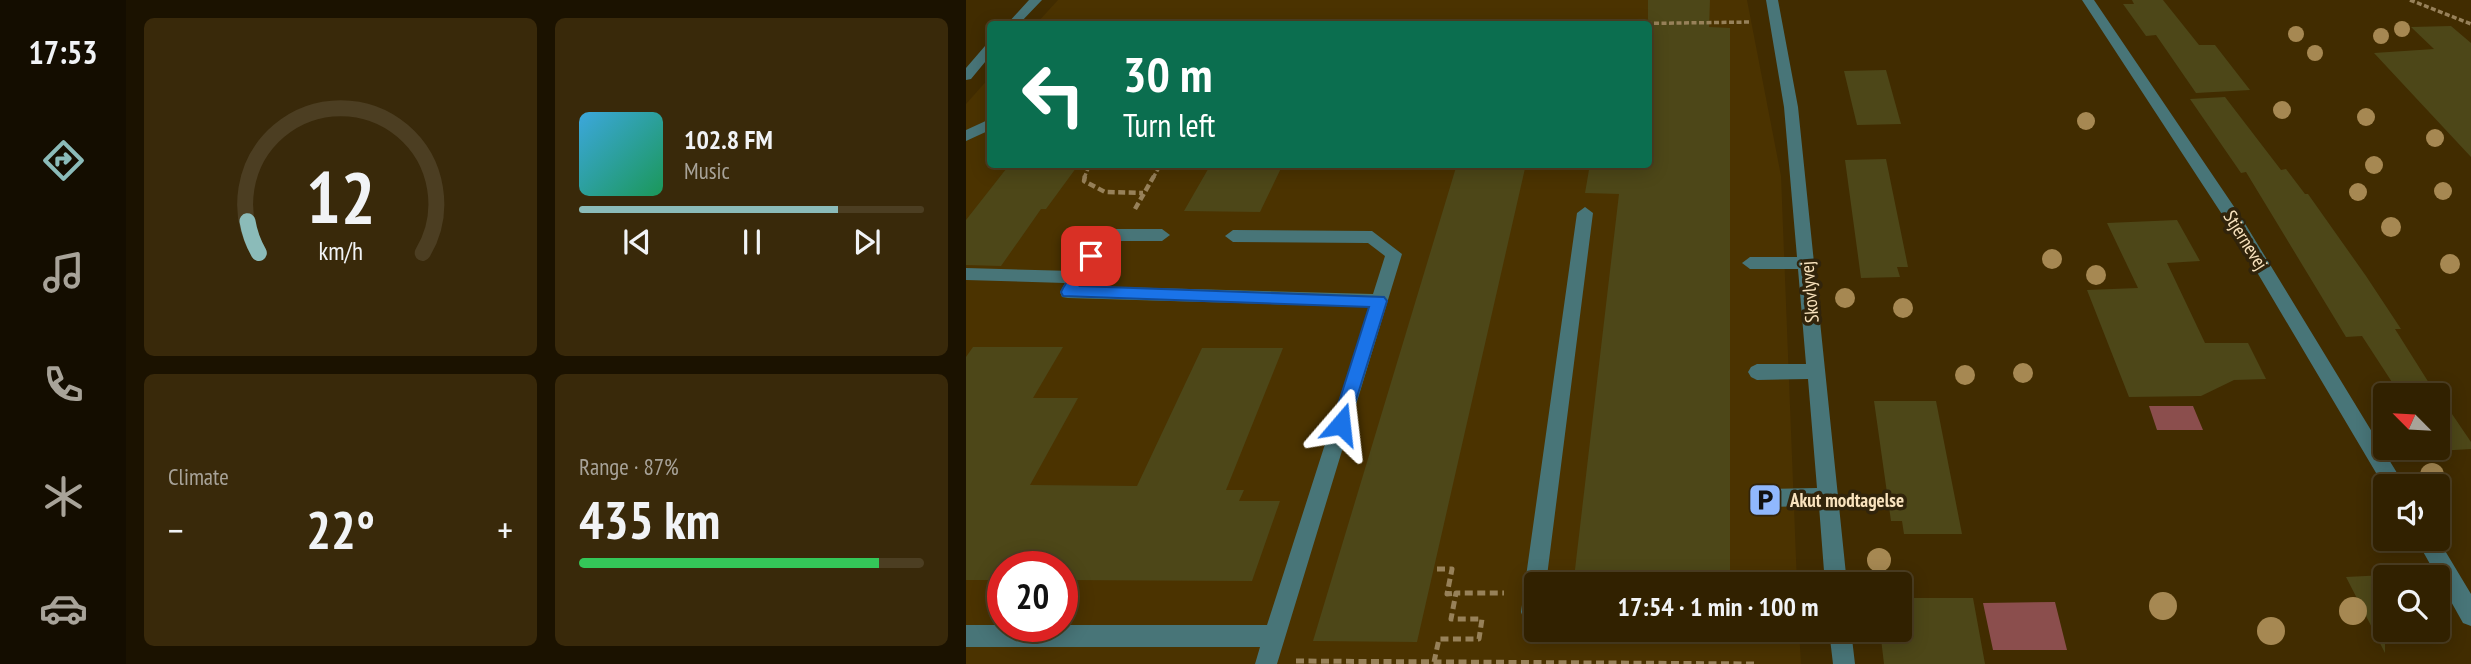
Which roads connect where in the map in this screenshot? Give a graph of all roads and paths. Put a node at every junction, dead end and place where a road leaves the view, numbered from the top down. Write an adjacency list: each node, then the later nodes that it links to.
1 (1036, 0): 5 (street)
2 (1772, 0): 7 (street, Skovlyvej)
3 (2088, 0): 27 (street, Stjernevej)
4 (2410, 0): 8 (path)
5 (1016, 21)
6 (1652, 22): 7 (path)
7 (1776, 22): 21 (street, Skovlyvej)
8 (2471, 24)
9 (987, 52): 10 (street)
10 (966, 76)
11 (987, 126): 12 (street)
12 (966, 136)
13 (1088, 168): 15 (path)
14 (1159, 168): 15 (path)
15 (1144, 193): 17 (path)
16 (1586, 213): 32 (street)
17 (1105, 235): 18 (street); 23 (street)
18 (1162, 235)
19 (1233, 236): 24 (street)
20 (1750, 263): 21 (street)
21 (1806, 263): 25 (street, Skovlyvej)
22 (966, 274): 23 (street)
23 (1078, 277): 24 (street)
24 (1379, 301): 38 (street)
25 (1816, 371): 26 (street); 28 (street, Skovlyvej)
26 (1757, 372)
27 (2388, 474)
28 (1828, 497): 29 (street); 33 (street, Skovlyvej)
29 (1761, 498)
30 (2433, 551): 36 (street)
31 (1437, 569): 35 (path)
32 (1538, 572)
33 (1835, 572)
34 (1524, 592): 35 (path)
35 (1456, 593): 40 (path)
36 (2471, 615)
37 (966, 636): 38 (street)
38 (1275, 636): 41 (street)
39 (1841, 642): 43 (street)
40 (1434, 662): 41 (path); 42 (path)
41 (1266, 663)
42 (1756, 664)
43 (1844, 664)

